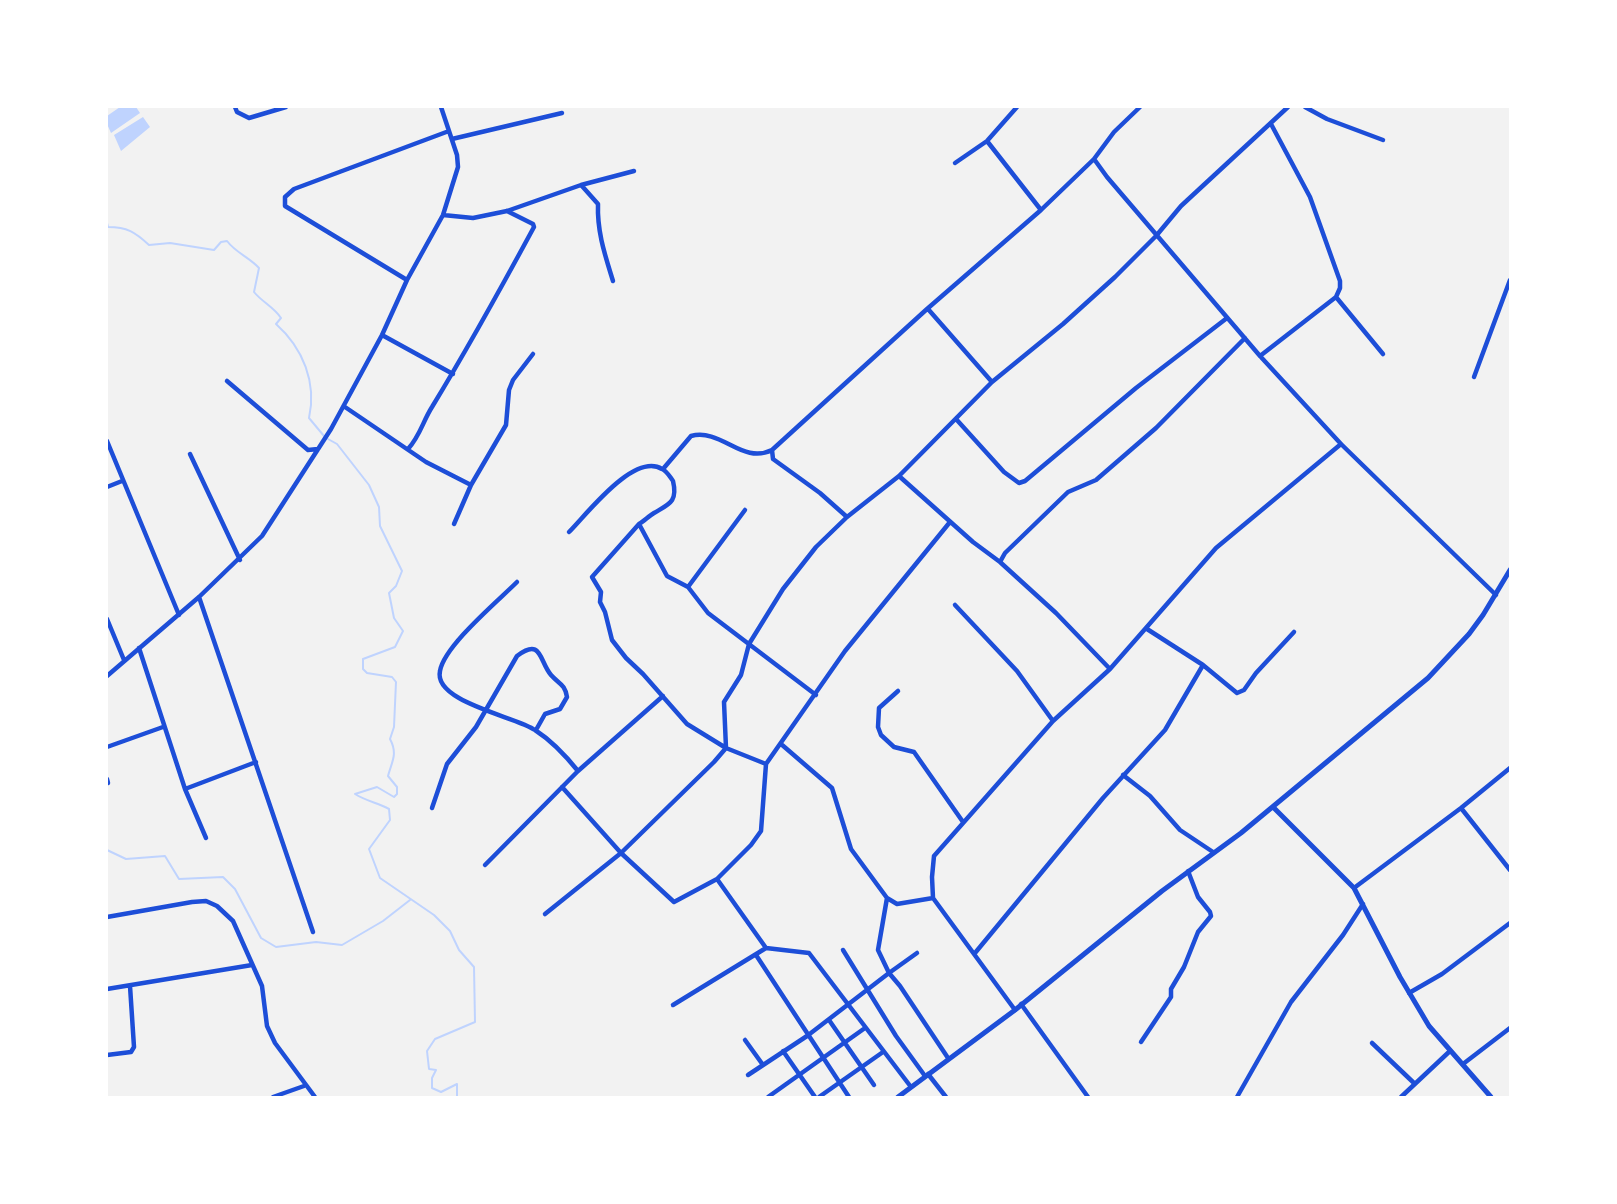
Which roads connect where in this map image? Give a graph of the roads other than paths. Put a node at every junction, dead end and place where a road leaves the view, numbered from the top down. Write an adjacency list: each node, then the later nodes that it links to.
1 (235, 107): 2 (street)
2 (286, 107)
3 (441, 107): 10 (street)
4 (1017, 107): 13 (street)
5 (1140, 107): 14 (street)
6 (1288, 107): 9 (street)
7 (1305, 107): 12 (street)
8 (562, 113): 11 (street)
9 (1271, 124): 21 (street); 25 (street)
10 (449, 131): 11 (street); 22 (street)
11 (452, 139): 20 (street)
12 (1383, 140)
13 (986, 141): 15 (street); 18 (street)
14 (1094, 159): 18 (street); 21 (street)
15 (956, 163)
16 (634, 171): 17 (street)
17 (581, 185): 19 (street); 24 (street)
18 (1041, 210): 26 (street)
19 (507, 211): 20 (street); 33 (street)
20 (443, 215): 22 (street)
21 (1156, 236): 27 (street); 36 (street)
22 (407, 280): 28 (street)
23 (1510, 280): 34 (street)
24 (613, 281)
25 (1336, 297): 31 (street); 32 (street)
26 (928, 309): 36 (street); 43 (street)
27 (1227, 318): 29 (street); 38 (street)
28 (382, 335): 33 (street); 37 (street)
29 (1245, 338): 32 (street); 59 (street)
30 (533, 354): 50 (street)
31 (1383, 354)
32 (1260, 356): 40 (street)
33 (453, 374): 42 (street)
34 (1474, 377)
35 (227, 381): 41 (street)
36 (992, 382): 38 (street)
37 (345, 407): 41 (street); 42 (street)
38 (956, 419): 48 (street)
39 (107, 441): 49 (street)
40 (1341, 444): 63 (street); 68 (street)
41 (319, 449): 58 (street)
42 (408, 449): 50 (street)
43 (772, 450): 45 (street); 46 (street)
44 (190, 454): 58 (street)
45 (763, 454): 46 (street); 47 (street)
46 (773, 459): 53 (street)
47 (663, 469): 56 (street); 57 (street)
48 (899, 476): 53 (street); 54 (street)
49 (122, 481): 51 (street); 66 (street)
50 (471, 485): 55 (street)
51 (107, 487)
52 (745, 510): 62 (street)
53 (846, 517): 70 (street)
54 (950, 522): 59 (street); 77 (street)
55 (454, 524)
56 (639, 524): 62 (street); 78 (street)
57 (569, 532)
58 (240, 559): 64 (street)
59 (1000, 562): 74 (street)
60 (1510, 570): 63 (street)
61 (517, 582): 79 (street)
62 (688, 587): 70 (street)
63 (1496, 595): 93 (street)
64 (199, 597): 66 (street); 86 (street)
65 (954, 605): 80 (street)
66 (179, 615): 71 (street)
67 (107, 619): 72 (street)
68 (1147, 629): 73 (street); 74 (street)
69 (1294, 632): 73 (street)
70 (749, 644): 77 (street); 85 (street)
71 (139, 648): 72 (street); 81 (street)
72 (124, 660): 75 (street)
73 (1203, 665): 90 (street)
74 (1110, 669): 80 (street)
75 (107, 676)
76 (898, 691): 96 (street)
77 (816, 695): 83 (street)
78 (663, 696): 85 (street); 89 (street)
79 (486, 712): 82 (street); 82 (street); 94 (street)
80 (1053, 721): 96 (street)
81 (163, 727): 84 (street); 92 (street)
82 (536, 730): 89 (street)
83 (781, 744): 87 (street); 105 (street)
84 (107, 747)
85 (726, 748): 87 (street); 99 (street)
86 (256, 762): 92 (street); 111 (street)
87 (766, 764): 103 (street)
88 (1510, 768): 95 (street)
89 (578, 771): 91 (street)
90 (1123, 775): 98 (street); 115 (street)
91 (562, 787): 99 (street); 100 (street)
92 (185, 789): 97 (street)
93 (1273, 807): 98 (street); 104 (street)
94 (432, 808)
95 (1461, 808): 101 (street); 104 (street)
96 (963, 821): 106 (street)
97 (206, 838)
98 (1213, 852): 102 (street)
99 (621, 853): 103 (street); 108 (street)
100 (485, 865)
101 (1510, 870)
102 (1188, 871): 123 (street); 132 (street)
103 (717, 879): 112 (street)
104 (1354, 888): 107 (street)
105 (887, 898): 106 (street); 118 (street)
106 (933, 898): 115 (street)
107 (1363, 904): 122 (street); 160 (street)
108 (545, 914)
109 (107, 917): 117 (street)
110 (1510, 923): 122 (street)
111 (313, 932)
112 (766, 948): 116 (street); 125 (street)
113 (843, 950): 121 (street)
114 (917, 953): 118 (street)
115 (975, 953): 126 (street)
116 (756, 955): 124 (street); 130 (street)
117 (252, 965): 119 (street); 150 (street)
118 (889, 973): 121 (street); 140 (street)
119 (130, 986): 120 (street); 138 (street)
120 (107, 989)
121 (869, 989): 125 (street); 144 (street)
122 (1409, 993): 136 (street)
123 (1021, 1004): 126 (street); 159 (street)
124 (673, 1005)
125 (849, 1005): 127 (street); 128 (street)
126 (1015, 1010): 140 (street)
127 (829, 1020): 130 (street); 133 (street)
128 (865, 1028): 133 (street); 137 (street)
129 (1510, 1028): 141 (street)
130 (807, 1036): 135 (street); 139 (street)
131 (746, 1040): 142 (street)
132 (1141, 1042)
133 (845, 1043): 139 (street); 143 (street)
134 (1372, 1043): 148 (street)
135 (783, 1051): 142 (street); 146 (street)
136 (1450, 1051): 141 (street); 148 (street)
137 (883, 1052): 143 (street); 151 (street)
138 (107, 1055)
139 (823, 1058): 146 (street); 147 (street)
140 (948, 1058): 144 (street)
141 (1463, 1064): 162 (street)
142 (762, 1065): 145 (street)
143 (862, 1066): 147 (street); 149 (street)
144 (926, 1074): 151 (street); 158 (street)
145 (748, 1075)
146 (799, 1075): 154 (street); 155 (street)
147 (839, 1082): 155 (street); 156 (street)
148 (1415, 1084): 161 (street)
149 (874, 1085)
150 (304, 1086): 152 (street); 153 (street)
151 (911, 1087): 157 (street)
152 (273, 1097)
153 (315, 1097)
154 (768, 1097)
155 (817, 1097)
156 (849, 1097)
157 (898, 1097)
158 (946, 1097)
159 (1088, 1097)
160 (1237, 1097)
161 (1401, 1097)
162 (1491, 1097)

